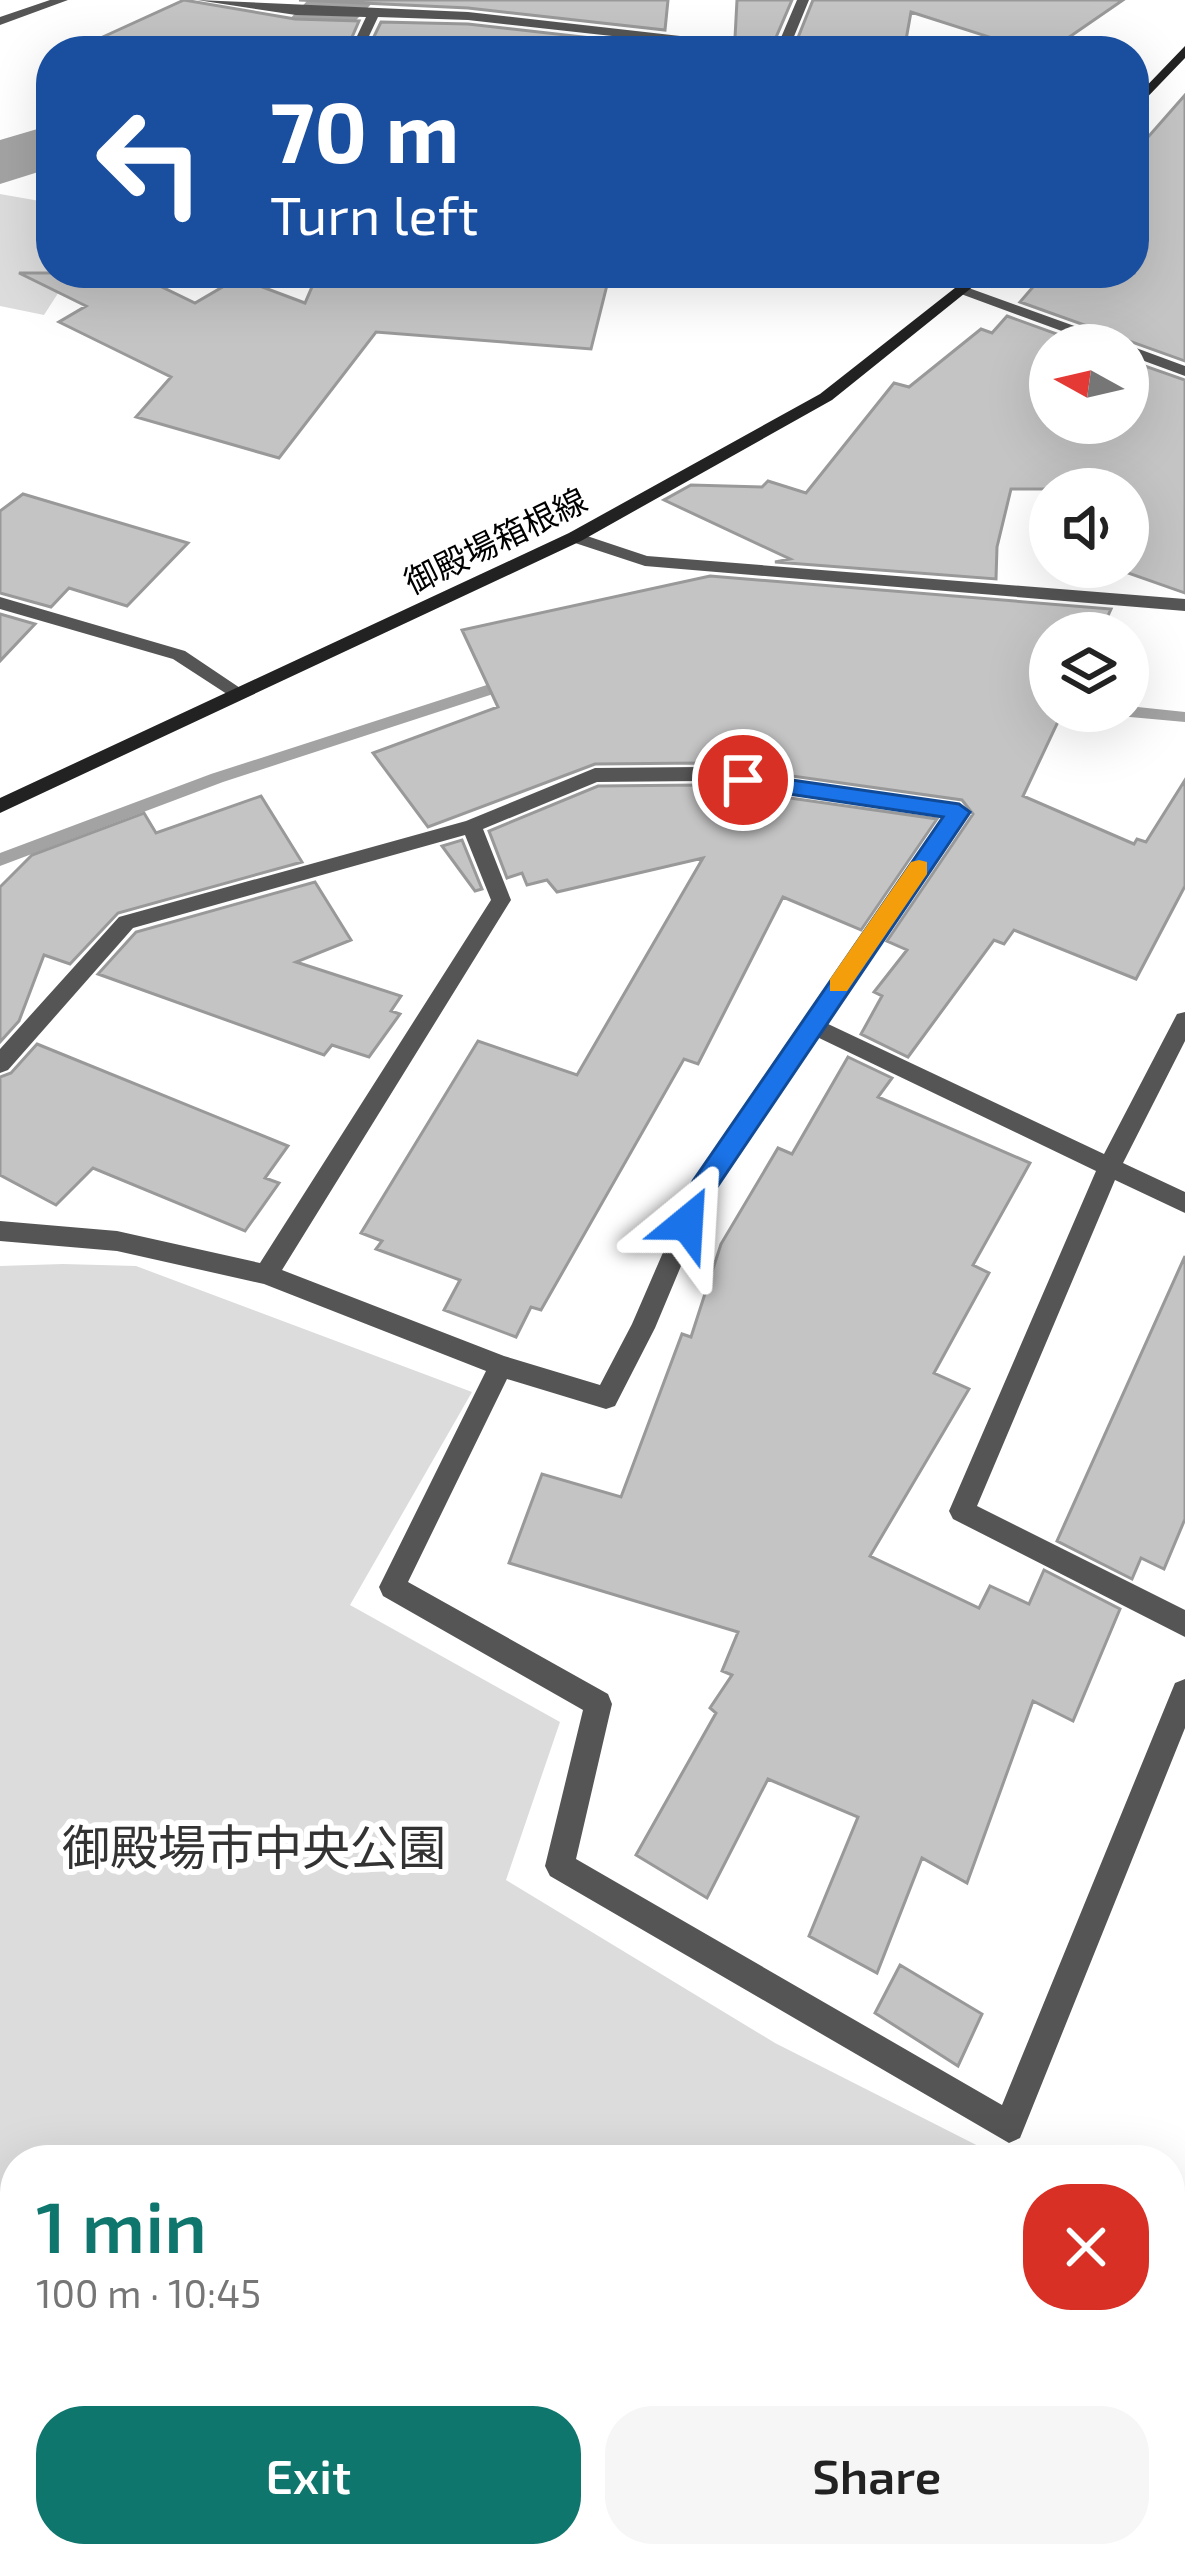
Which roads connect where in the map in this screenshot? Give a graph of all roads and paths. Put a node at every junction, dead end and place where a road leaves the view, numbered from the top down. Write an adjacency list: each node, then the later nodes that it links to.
1 (62, 0): 5 (street)
2 (202, 0): 4 (street)
3 (803, 0): 8 (street)
4 (368, 15): 6 (street); 7 (street)
5 (0, 21)
6 (361, 36)
7 (647, 36)
8 (788, 36)
9 (1185, 50): 10 (main road)
10 (1149, 90)
11 (969, 288): 12 (main road, 御殿場箱根線)
12 (966, 291): 13 (street); 16 (main road, 御殿場箱根線)
13 (1056, 324)
14 (1149, 358): 15 (street)
15 (1185, 371)
16 (575, 537): 18 (street); 19 (main road, 御殿場箱根線)
17 (0, 603): 19 (street)
18 (1185, 605)
19 (240, 694): 20 (main road, 御殿場箱根線)
20 (0, 806)
21 (472, 826): 23 (street); 24 (street); 28 (street)
22 (1185, 1020): 25 (street)
23 (811, 1024): 25 (street); 29 (street)
24 (0, 1064)
25 (1110, 1165): 26 (street); 30 (street)
26 (1185, 1203)
27 (0, 1231): 28 (street)
28 (266, 1274): 29 (street)
29 (502, 1366): 31 (street)
30 (1185, 1624)
31 (1185, 1693)

